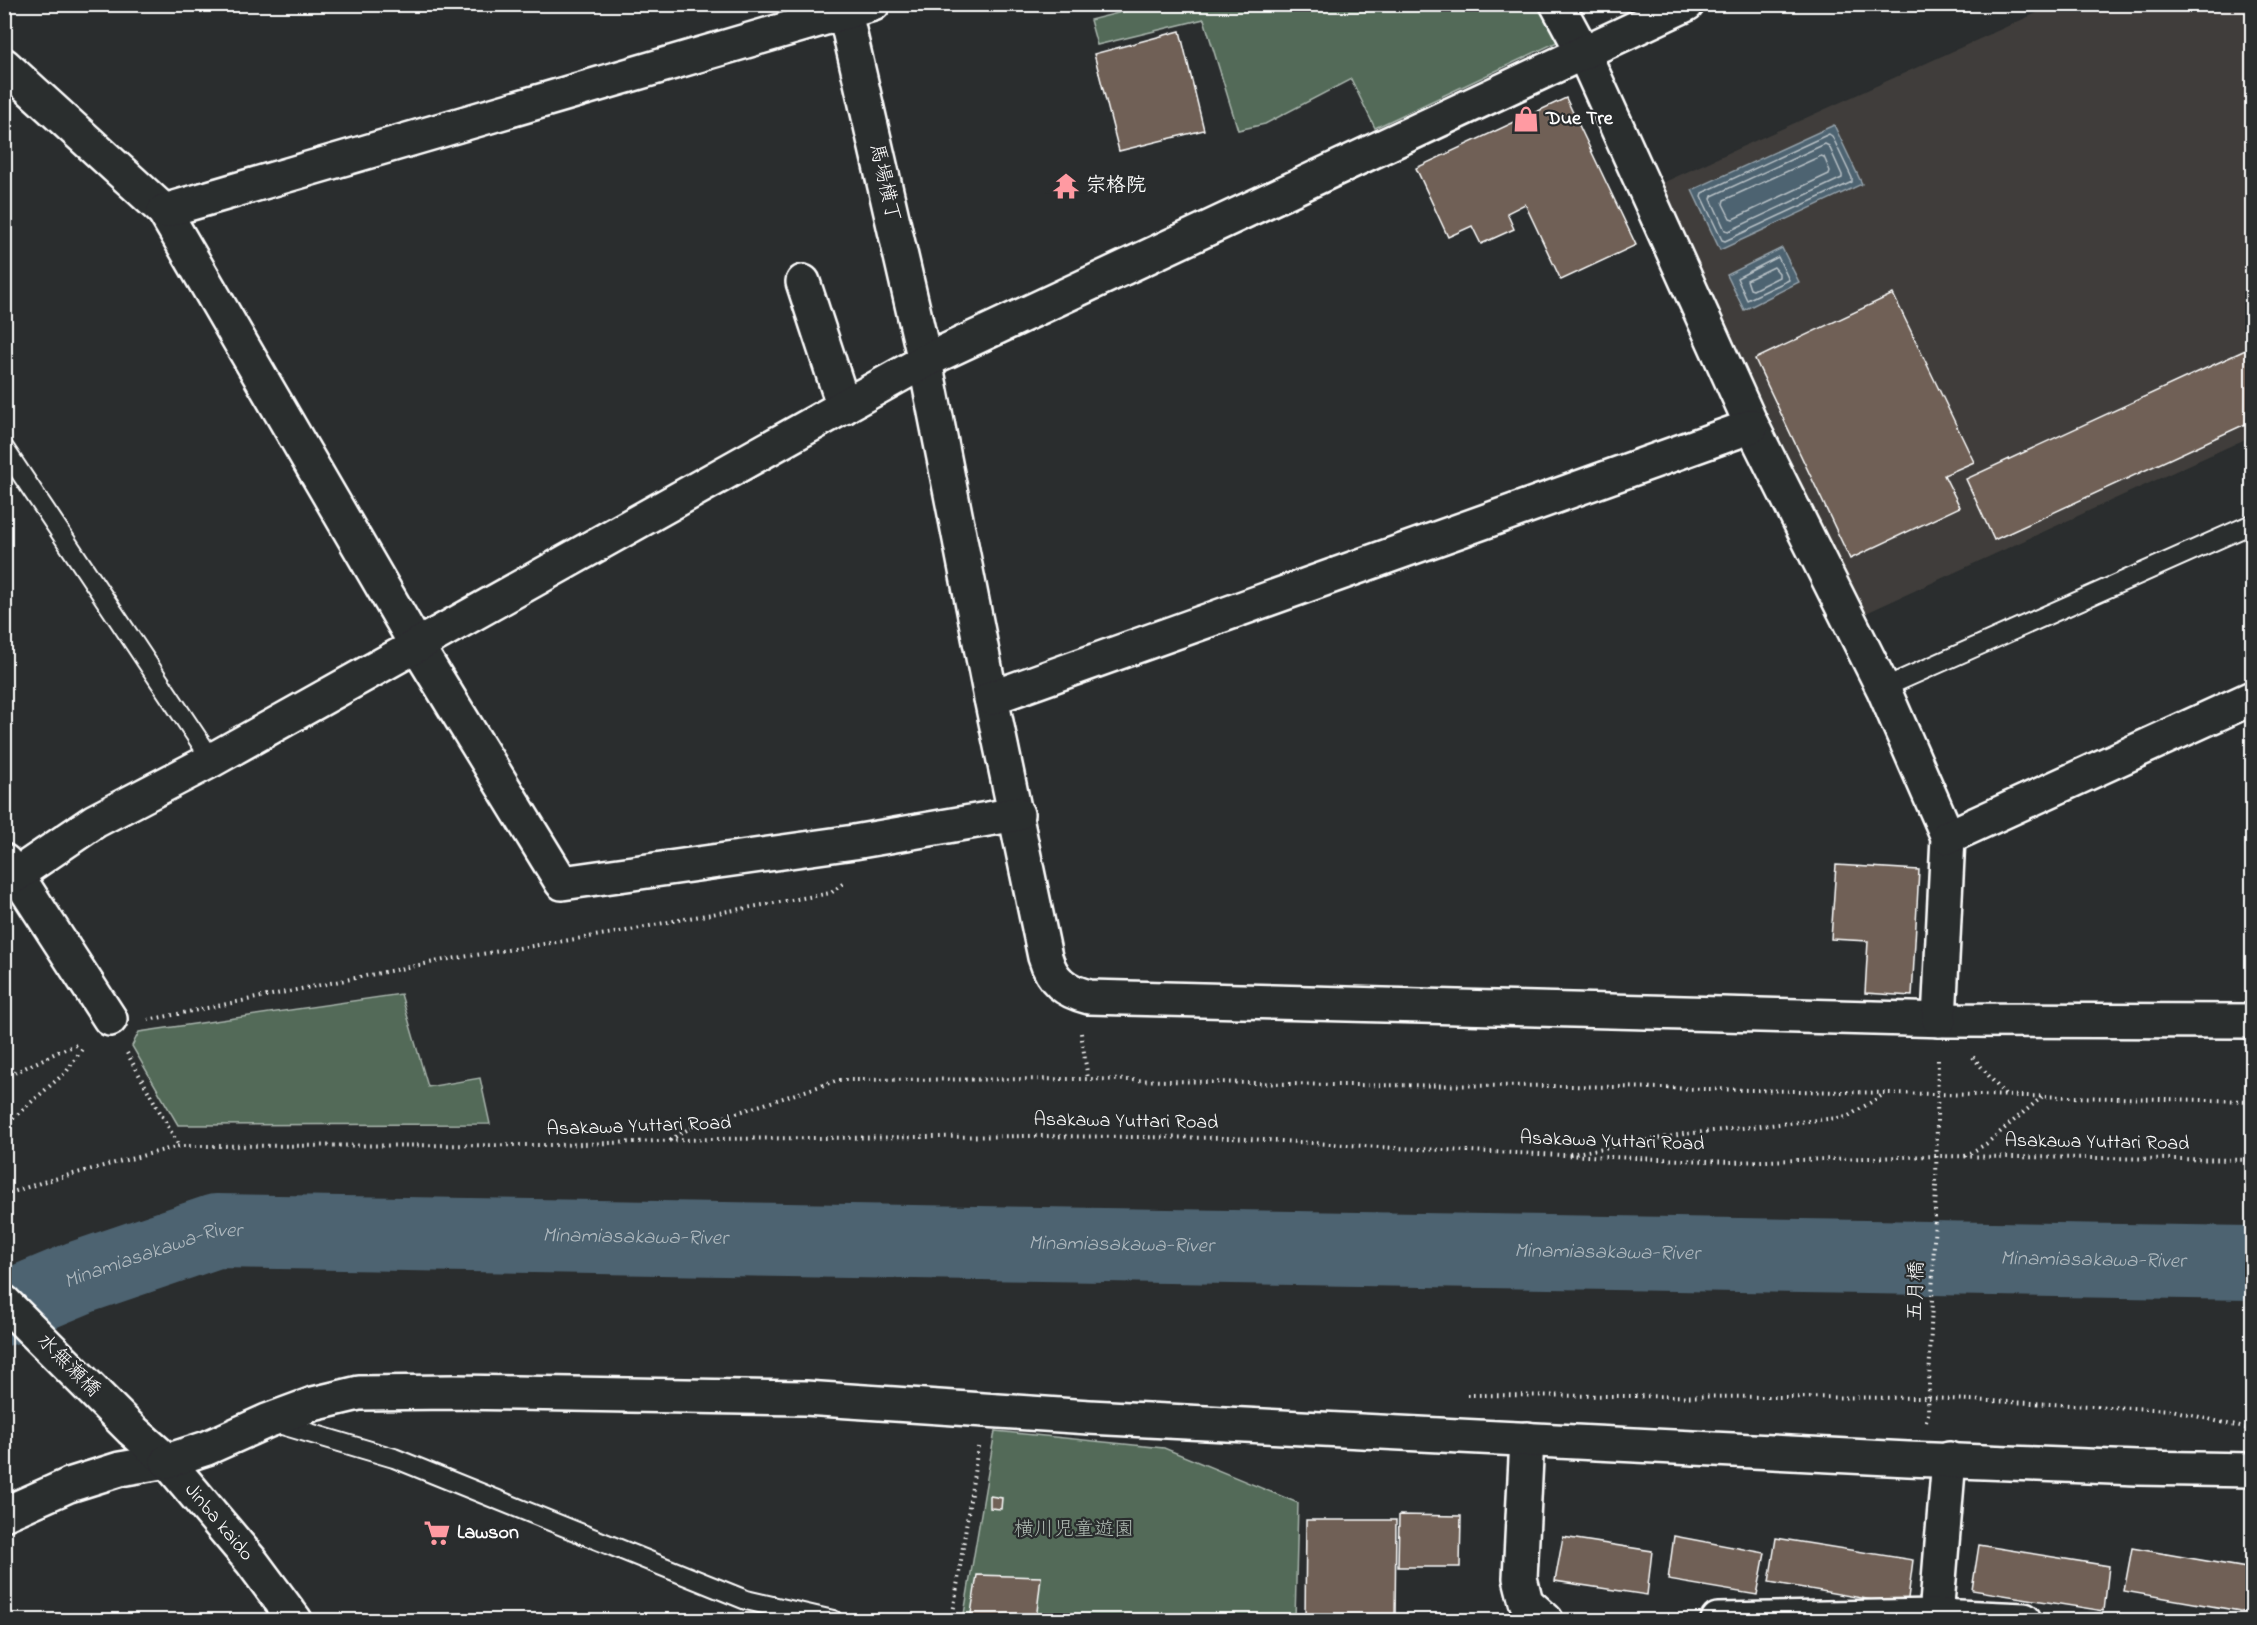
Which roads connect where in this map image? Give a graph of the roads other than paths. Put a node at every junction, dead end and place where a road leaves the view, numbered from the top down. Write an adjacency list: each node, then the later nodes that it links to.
1 (1557, 4): 4 (street)
2 (1688, 4): 4 (street)
3 (854, 7): 6 (street); 8 (street, 馬場横丁)
4 (1584, 54): 8 (street); 10 (street)
5 (4, 65): 6 (street)
6 (164, 211): 13 (street)
7 (803, 282): 9 (street)
8 (925, 361): 9 (street); 15 (street, 馬場横丁)
9 (844, 407): 13 (street)
10 (1752, 426): 14 (street); 15 (street)
11 (4, 448): 17 (lane)
12 (2253, 524): 14 (lane)
13 (417, 646): 17 (street); 18 (street)
14 (1883, 688): 19 (street)
15 (991, 698): 18 (street, 馬場横丁)
16 (2253, 698): 19 (street)
17 (212, 760): 20 (street)
18 (1017, 814): 21 (street, 馬場横丁)
19 (1948, 837): 21 (street)
20 (8, 873): 23 (street)
21 (1939, 1020): 22 (street, 馬場横丁)
22 (2253, 1022)
23 (123, 1028)
24 (4, 1302): 26 (street, 水無瀬橋)
25 (267, 1421): 27 (street); 29 (street); 35 (lane)
26 (132, 1430): 29 (street, Jinba kaido)
27 (1527, 1439): 28 (street); 36 (street)
28 (1949, 1459): 30 (street); 32 (street)
29 (167, 1461): 31 (street); 34 (street, Jinba kaido)
30 (2253, 1470)
31 (4, 1514)
32 (1936, 1616): 33 (street); 38 (street)
33 (1872, 1619): 37 (street)
34 (295, 1620)
35 (833, 1620)
36 (1546, 1620)
37 (1718, 1620)
38 (2024, 1620)

